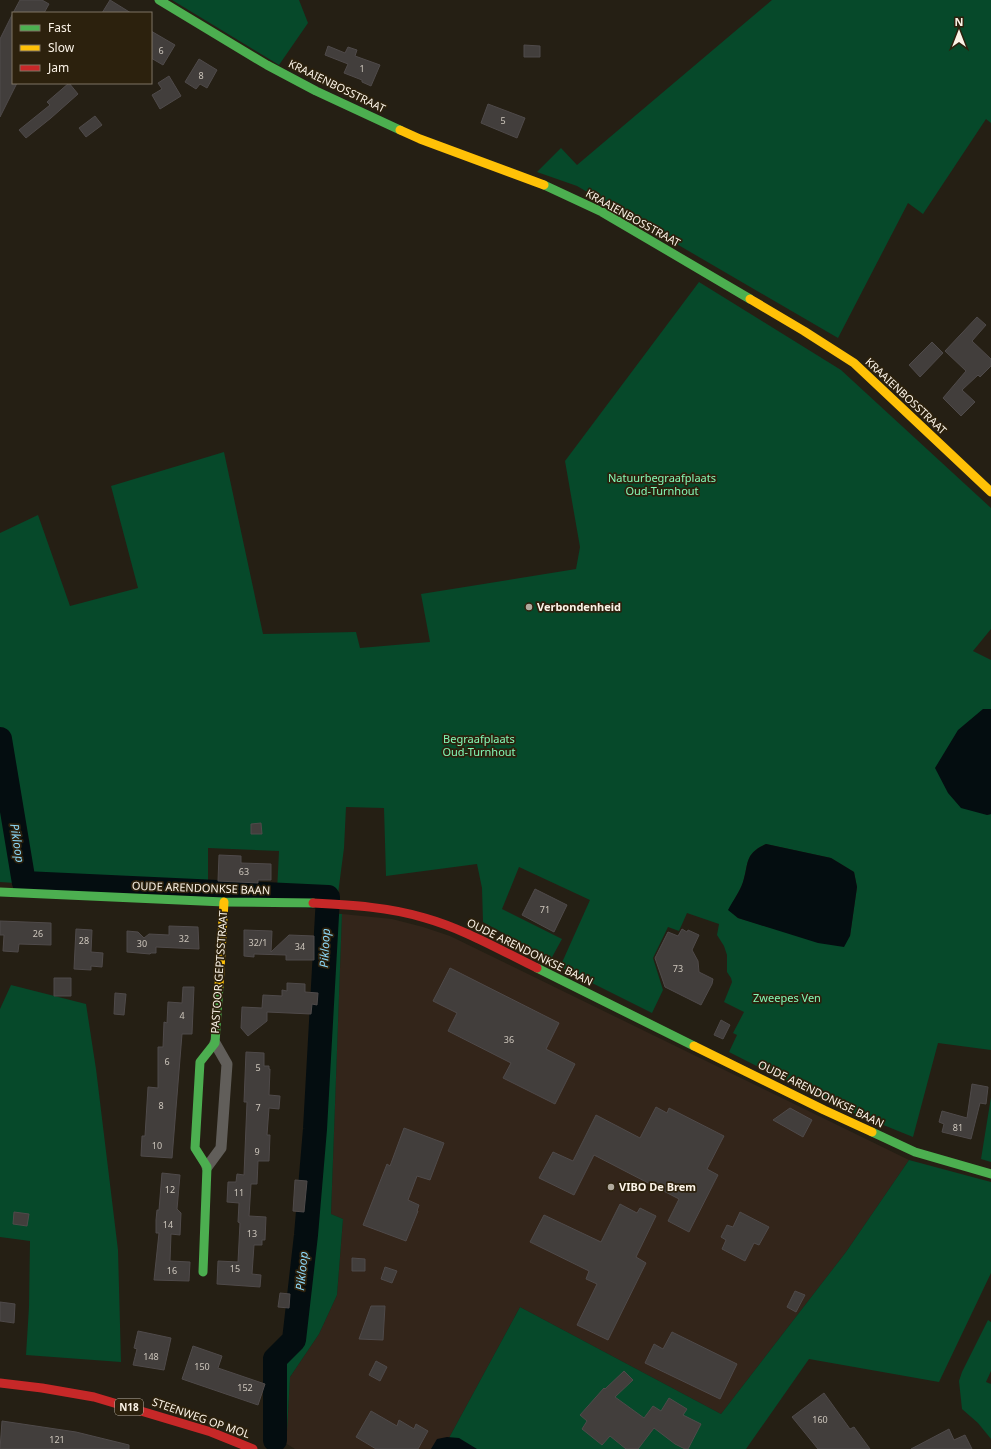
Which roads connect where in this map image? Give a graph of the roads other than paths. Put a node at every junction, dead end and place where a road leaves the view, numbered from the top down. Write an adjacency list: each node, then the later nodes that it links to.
1 (159, 0): 2 (street, KRAAIENBOSSTRAAT)
2 (991, 492)
3 (0, 892): 4 (street, OUDE ARENDONKSE BAAN)
4 (224, 902): 5 (street, PASTOOR GEPTSSTRAAT); 7 (street, OUDE ARENDONKSE BAAN)
5 (215, 1043): 6 (street, PASTOOR GEPTSSTRAAT); 6 (street, PASTOOR GEPTSSTRAAT)
6 (207, 1167): 8 (street)
7 (991, 1174)
8 (203, 1272)
9 (0, 1383): 10 (street, STEENWEG OP MOL / N18)
10 (253, 1449)

